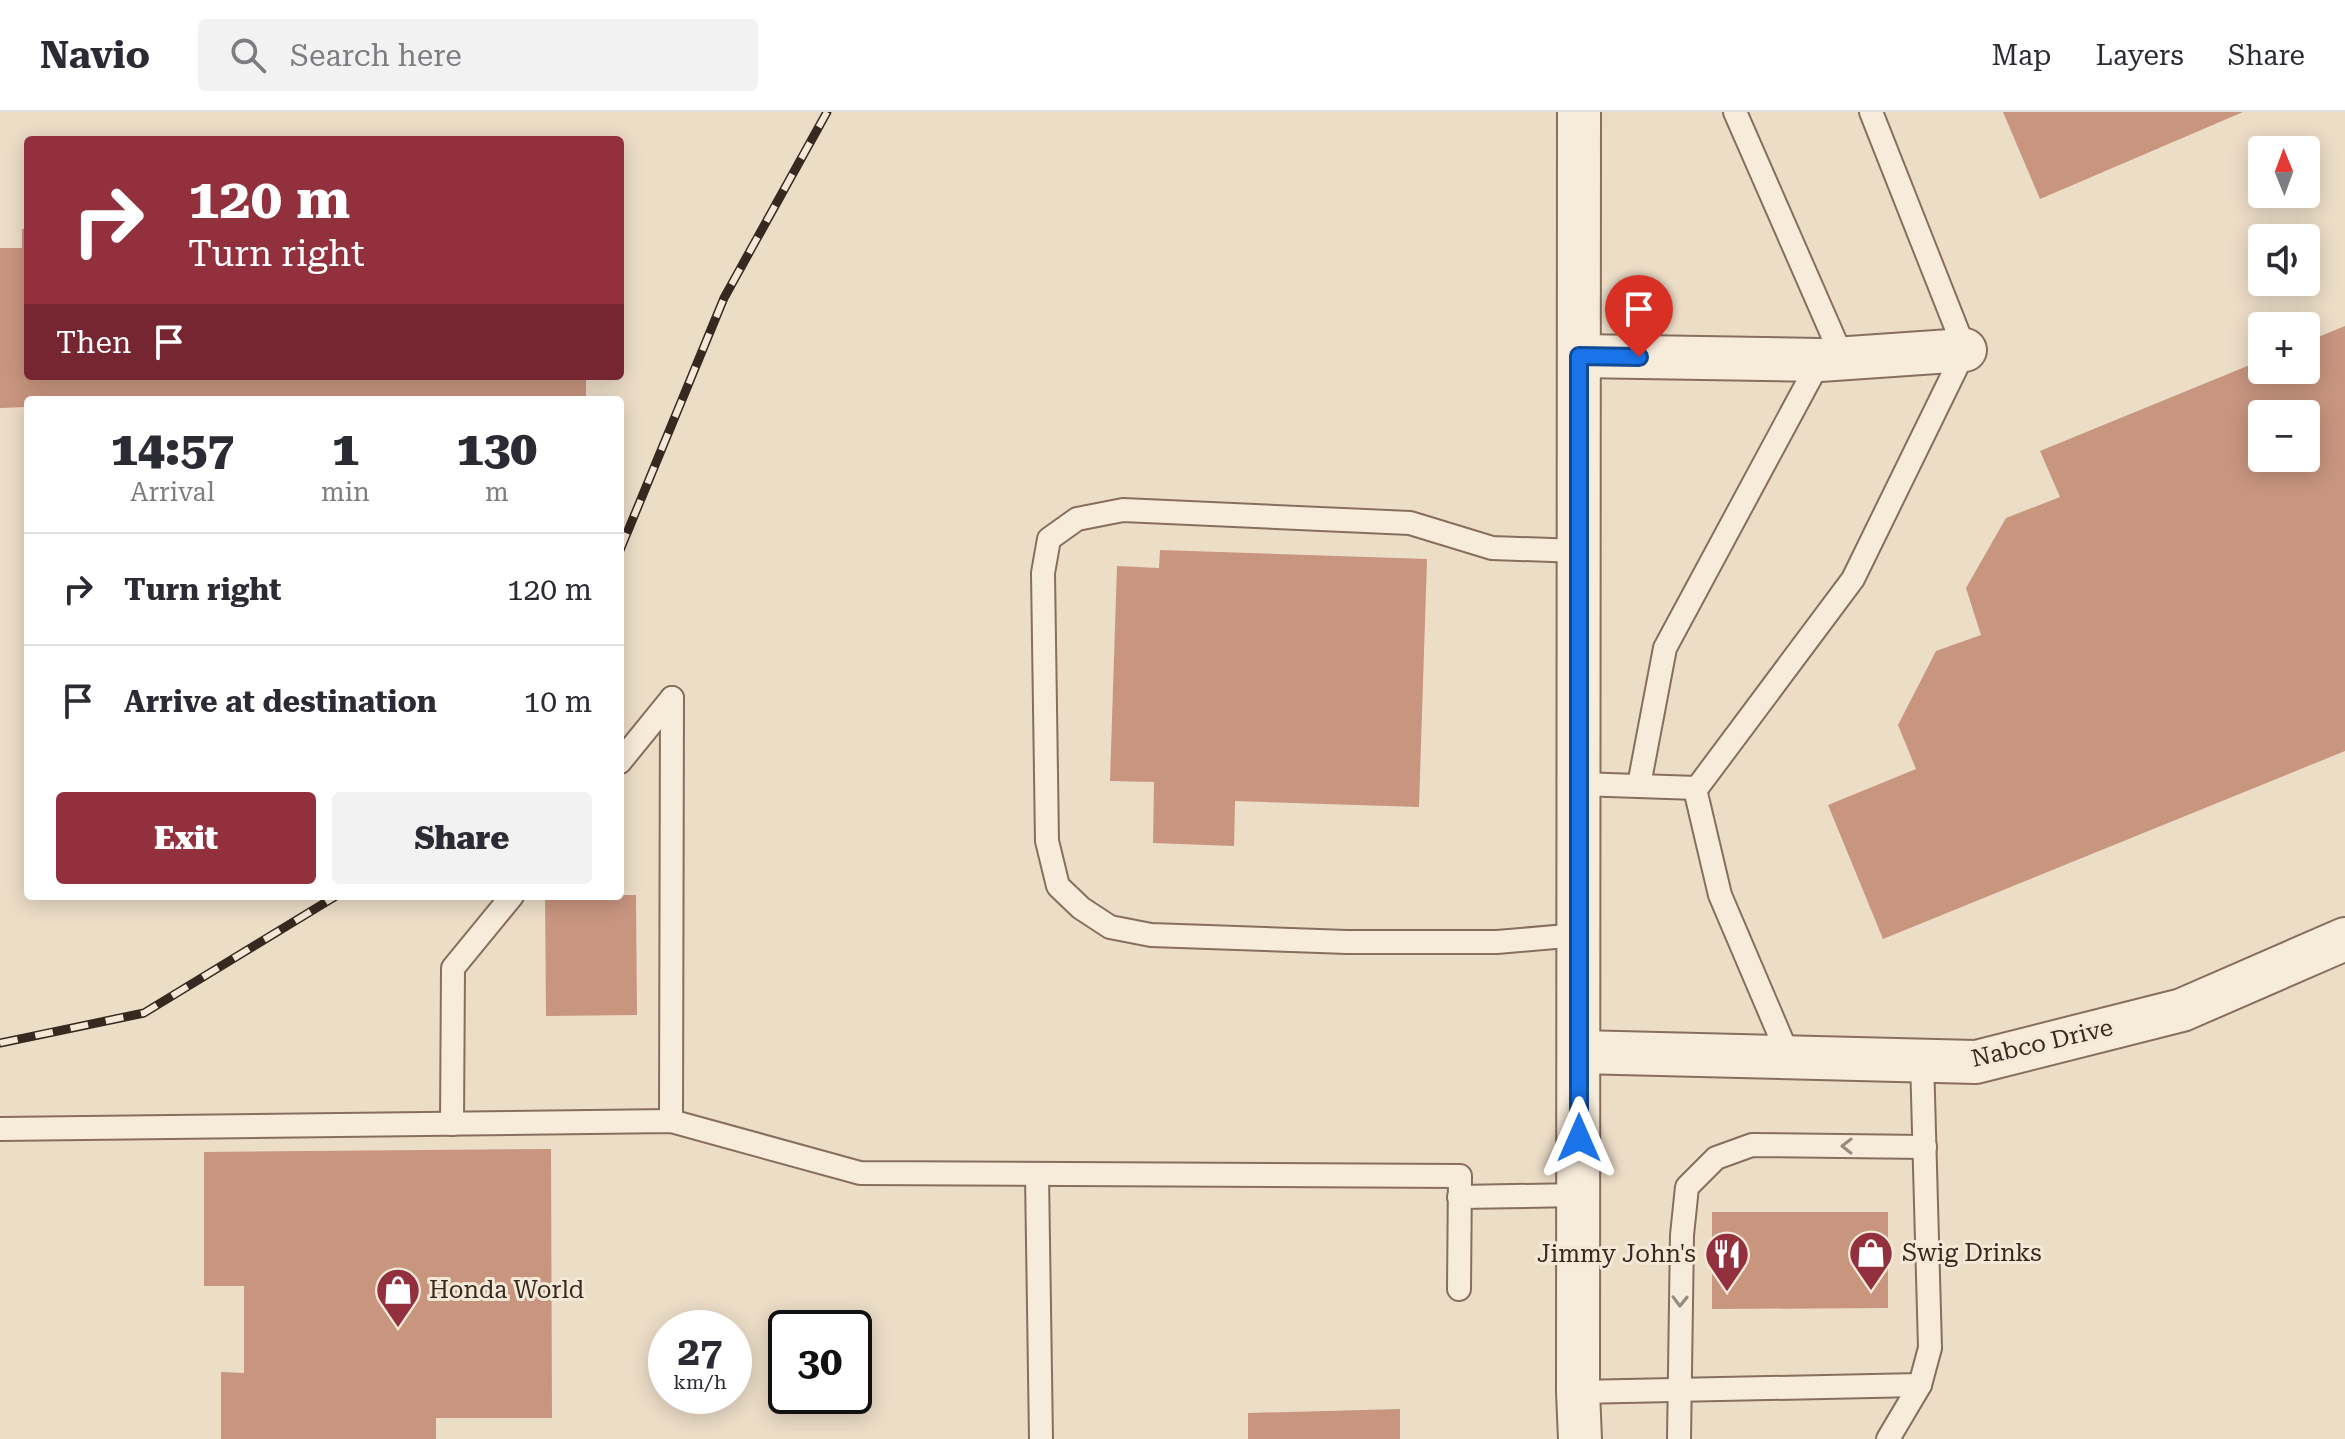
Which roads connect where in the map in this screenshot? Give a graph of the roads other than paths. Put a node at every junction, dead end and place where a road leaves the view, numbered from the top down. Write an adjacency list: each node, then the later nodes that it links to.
1 (1579, 112): 5 (street)
2 (1735, 112): 6 (lane)
3 (1871, 112): 4 (lane)
4 (1965, 350): 6 (street); 11 (lane)
5 (1579, 356): 6 (street); 7 (street)
6 (1832, 359): 10 (lane)
7 (1579, 551): 9 (street); 13 (lane)
8 (624, 757): 18 (lane)
9 (1579, 784): 10 (lane); 13 (street)
10 (1639, 785): 11 (lane)
11 (1695, 789): 16 (lane)
12 (509, 900): 19 (lane)
13 (1578, 935): 15 (street)
14 (2345, 939): 17 (street, Nabco Drive)
15 (1579, 1052): 16 (street, Nabco Drive); 23 (street)
16 (1789, 1057): 17 (street, Nabco Drive)
17 (1922, 1059): 21 (lane)
18 (671, 1121): 19 (lane); 22 (lane)
19 (452, 1124): 20 (lane)
20 (0, 1129)
21 (1925, 1147): 26 (lane); 27 (lane, one-way to 27)
22 (1037, 1175): 24 (lane); 29 (lane)
23 (1578, 1195): 24 (lane); 28 (street)
24 (1459, 1197): 25 (lane)
25 (1459, 1289)
26 (1920, 1385): 27 (lane); 32 (lane)
27 (1678, 1390): 28 (lane); 31 (lane)
28 (1578, 1392): 30 (street)
29 (1041, 1439)
30 (1580, 1439)
31 (1679, 1439)
32 (1888, 1439)

